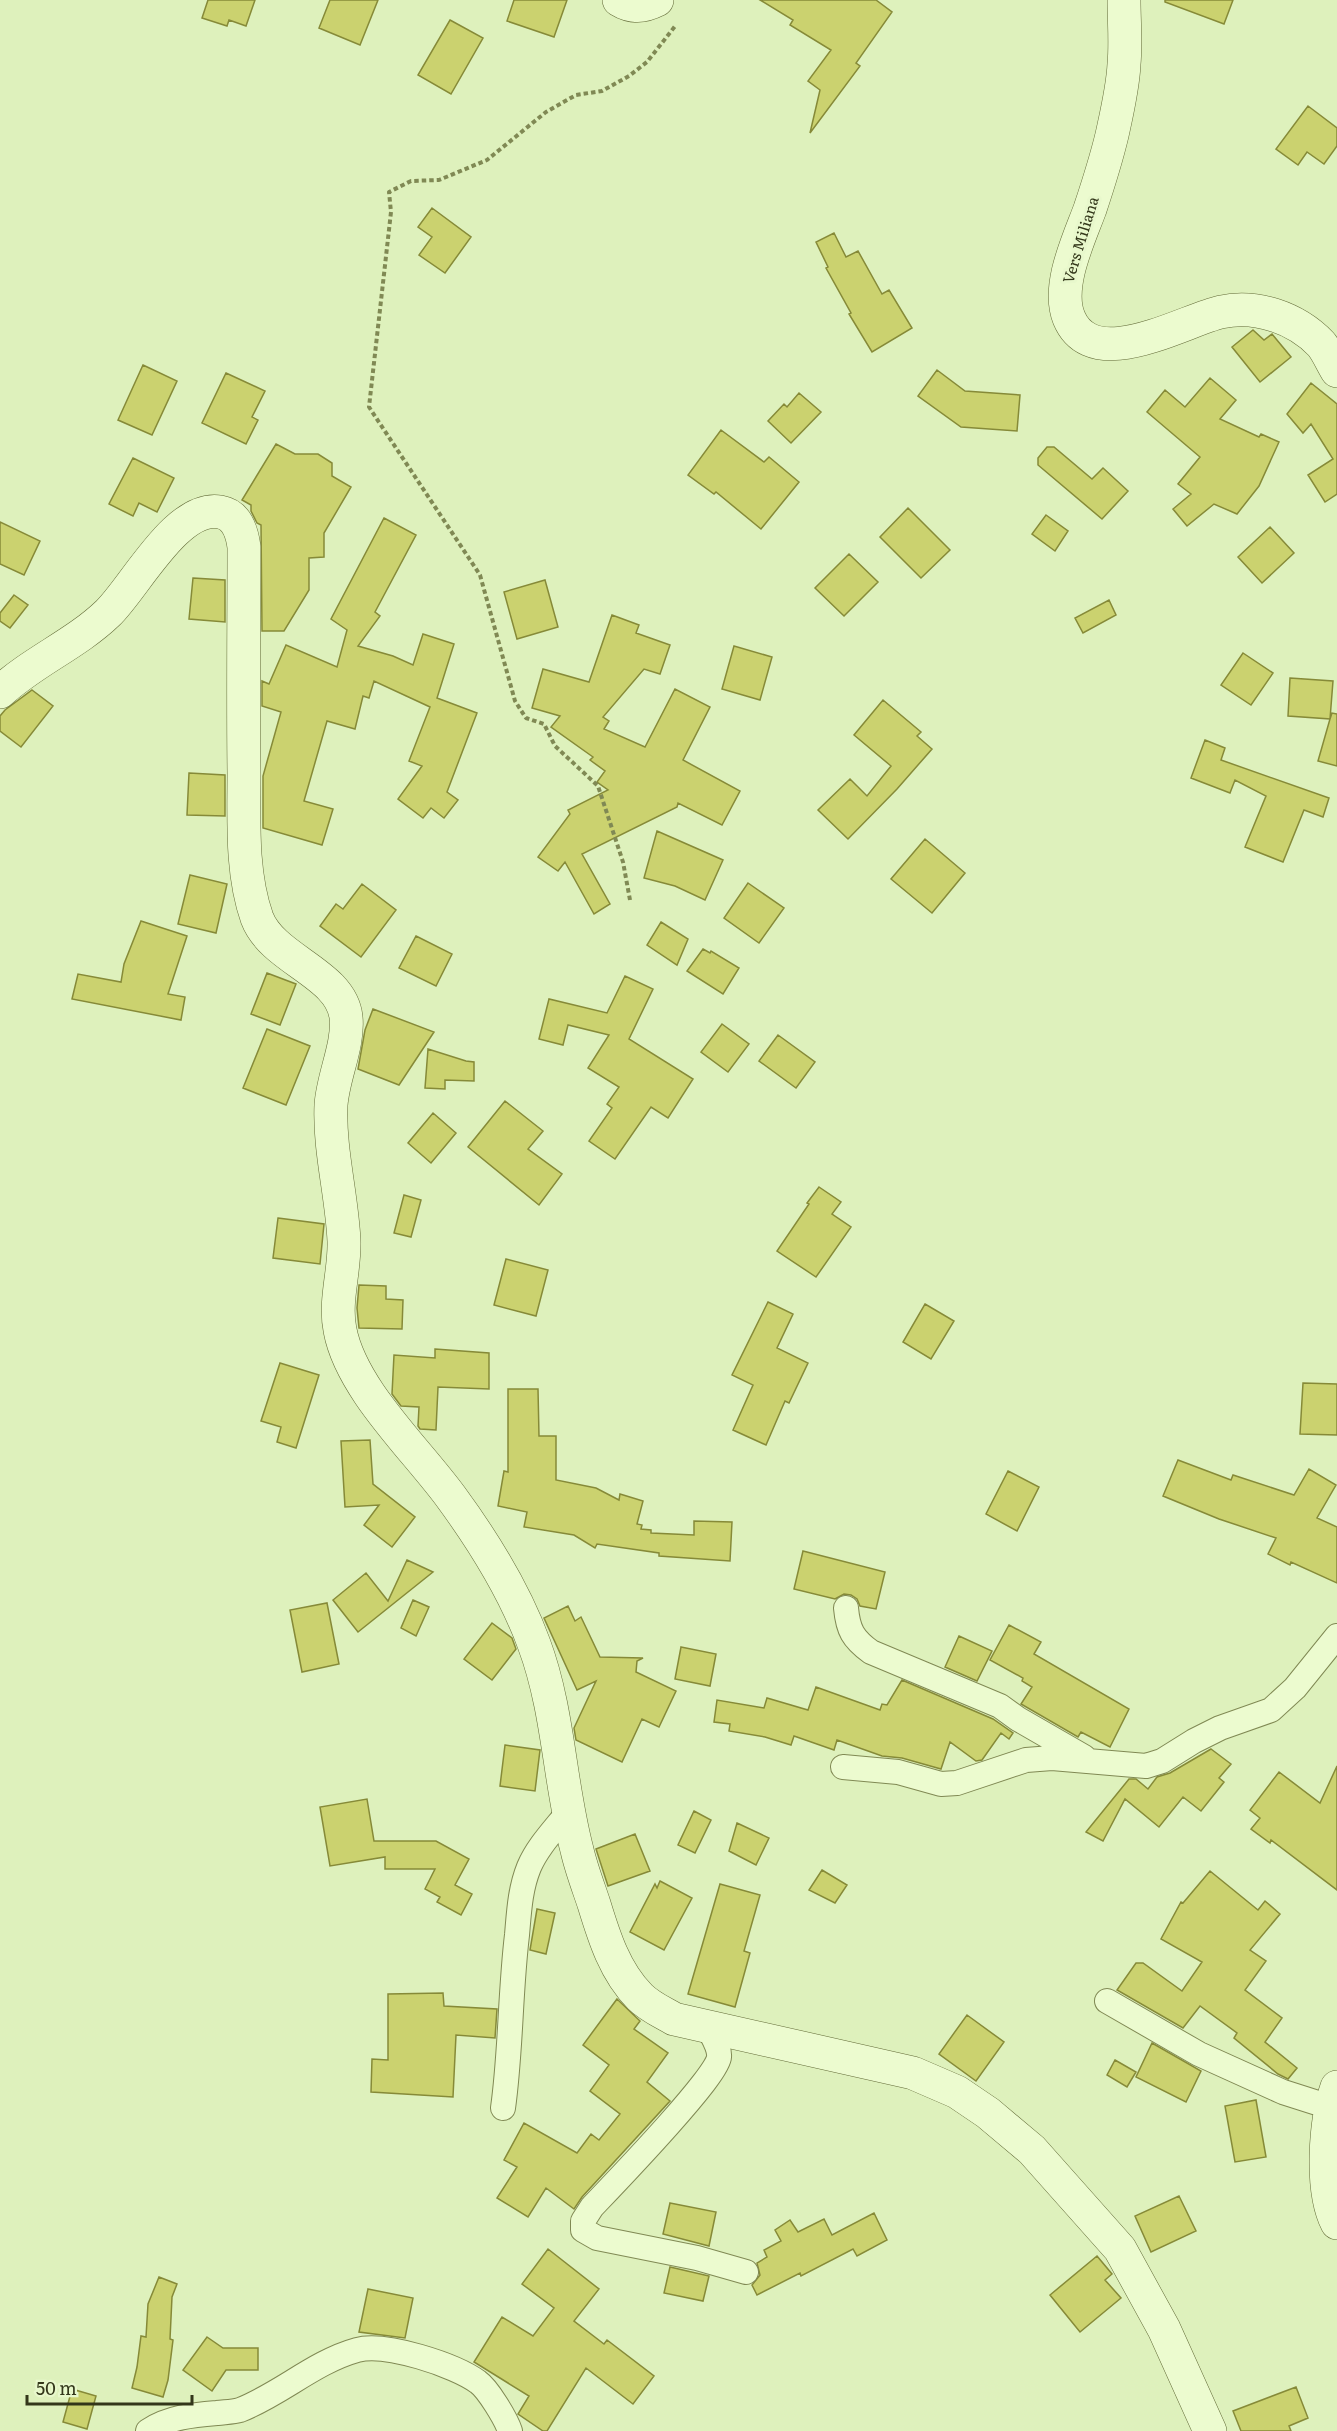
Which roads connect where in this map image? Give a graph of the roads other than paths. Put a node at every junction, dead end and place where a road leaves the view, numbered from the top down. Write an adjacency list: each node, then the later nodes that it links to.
1 (619, 0): 3 (main road)
2 (1124, 0): 4 (main road, Vers Miliana)
3 (667, 13)
4 (1337, 371)
5 (0, 692): 10 (main road)
6 (846, 1608): 8 (street)
7 (1337, 1636): 8 (street)
8 (1092, 1761): 9 (street)
9 (843, 1767)
10 (569, 1811): 12 (main road); 14 (street)
11 (1107, 2001): 13 (street)
12 (708, 2027): 16 (street); 19 (main road)
13 (1333, 2097): 15 (main road)
14 (503, 2109)
15 (1337, 2223)
16 (746, 2272)
17 (148, 2431): 18 (street)
18 (510, 2431)
19 (1210, 2431)

